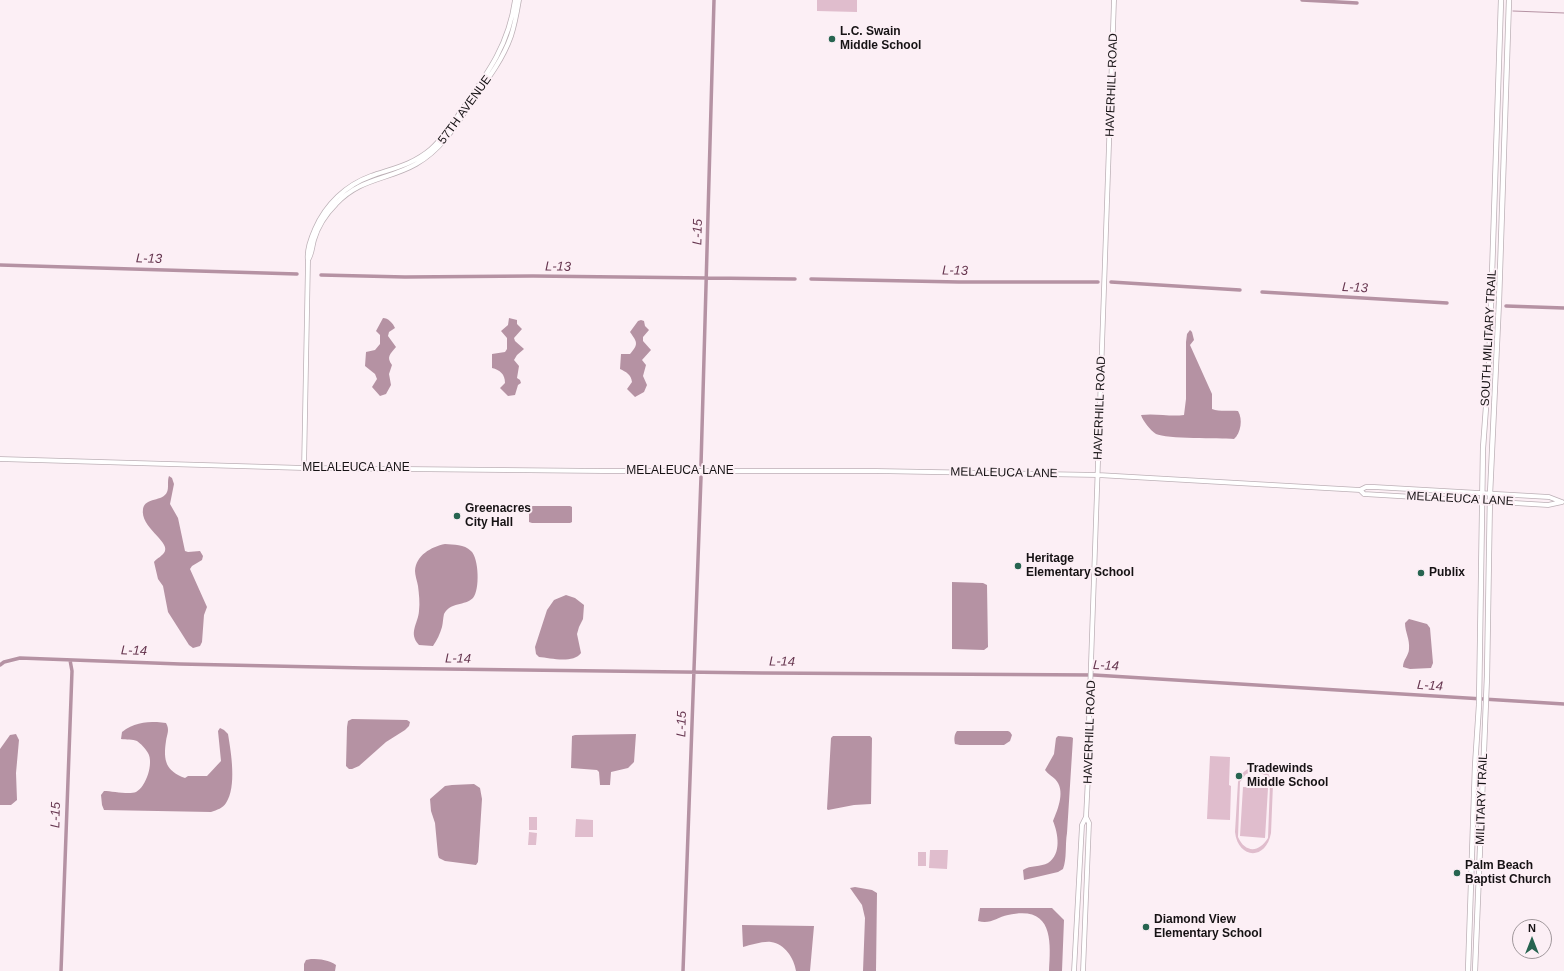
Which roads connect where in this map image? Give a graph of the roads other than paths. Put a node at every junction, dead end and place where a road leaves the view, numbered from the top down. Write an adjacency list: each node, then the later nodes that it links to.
1 (515, 0): 6 (street, 57TH AVENUE)
2 (519, 0): 6 (street, 57TH AVENUE)
3 (1114, 0): 9 (street, HAVERHILL ROAD)
4 (1501, 0): 11 (main road, SOUTH MILITARY TRAIL)
5 (1509, 0): 12 (main road, SOUTH MILITARY TRAIL)
6 (308, 261): 8 (street)
7 (0, 458): 8 (street, MELALEUCA LANE)
8 (304, 468): 9 (street, MELALEUCA LANE)
9 (1098, 475): 10 (street, MELALEUCA LANE); 22 (street, HAVERHILL ROAD)
10 (1360, 490): 11 (street, MELALEUCA LANE); 13 (street, MELALEUCA LANE)
11 (1482, 493): 12 (street, MELALEUCA LANE); 13 (main road, SOUTH MILITARY TRAIL)
12 (1490, 494): 14 (main road, SOUTH MILITARY TRAIL); 15 (street, MELALEUCA LANE)
13 (1482, 501): 14 (street, MELALEUCA LANE); 16 (main road, SOUTH MILITARY TRAIL)
14 (1490, 501): 15 (street, MELALEUCA LANE); 17 (main road, SOUTH MILITARY TRAIL)
15 (1563, 502)
16 (1481, 566): 17 (main road); 18 (main road, SOUTH MILITARY TRAIL)
17 (1488, 609): 19 (main road, SOUTH MILITARY TRAIL)
18 (1480, 615): 19 (main road); 21 (main road, SOUTH MILITARY TRAIL)
19 (1488, 624): 20 (main road, SOUTH MILITARY TRAIL)
20 (1486, 676): 26 (main road, MILITARY TRAIL)
21 (1479, 677): 25 (main road, MILITARY TRAIL)
22 (1086, 817): 23 (street, HAVERHILL ROAD); 24 (street, HAVERHILL ROAD)
23 (1074, 971)
24 (1083, 971)
25 (1468, 971)
26 (1475, 971)

